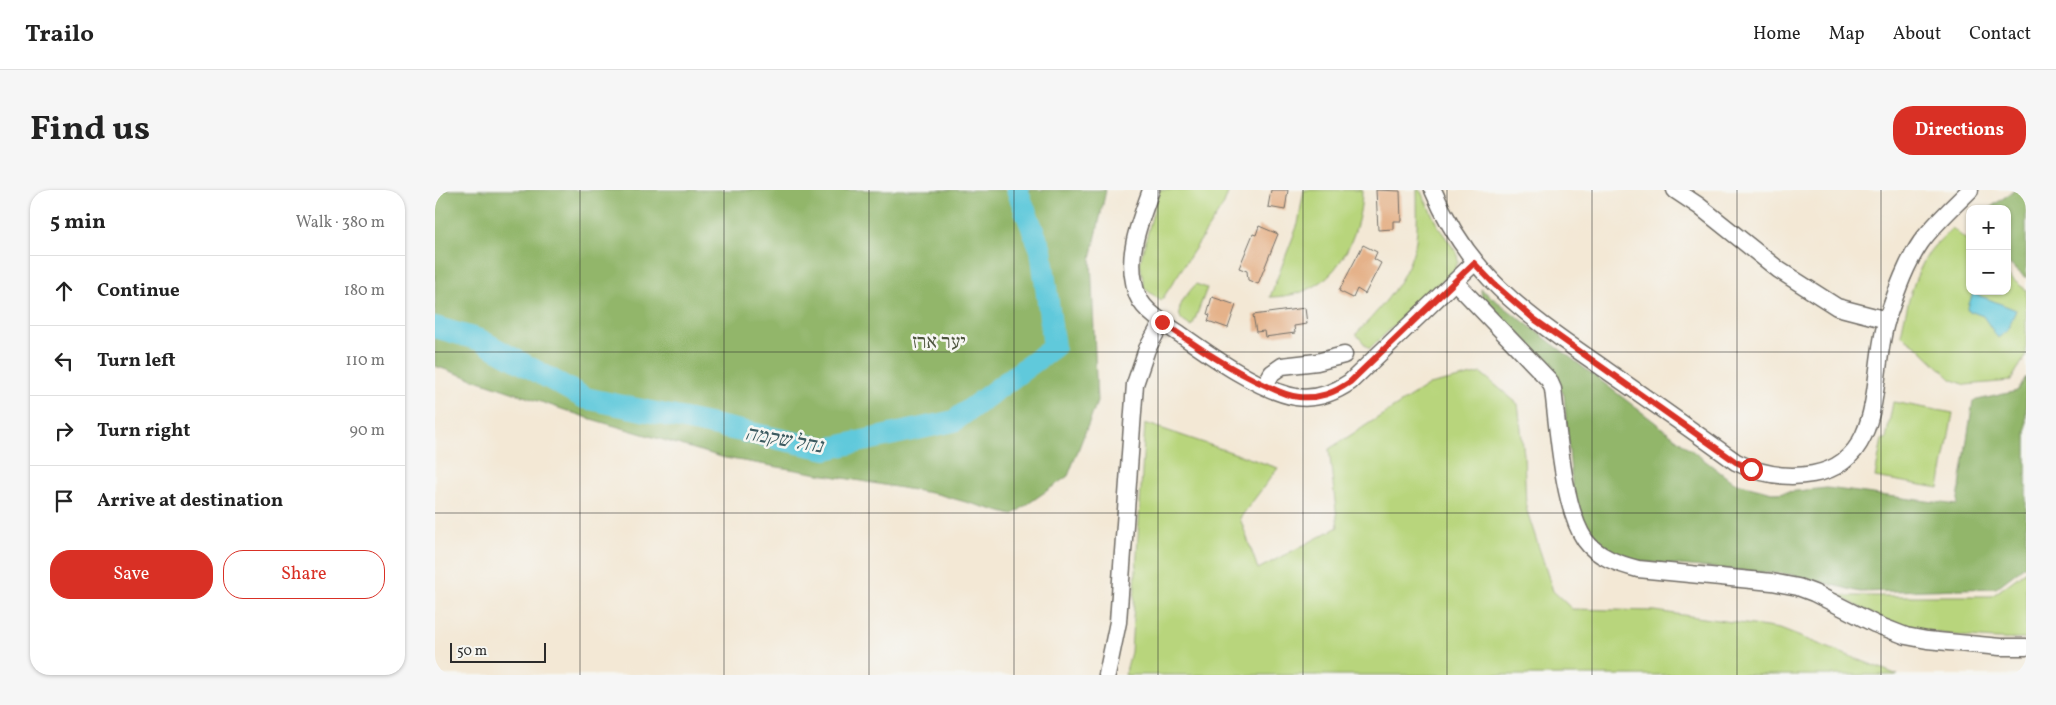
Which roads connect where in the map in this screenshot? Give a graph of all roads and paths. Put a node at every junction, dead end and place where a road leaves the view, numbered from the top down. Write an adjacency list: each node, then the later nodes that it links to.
1 (1151, 190): 8 (street)
2 (1433, 190): 5 (street)
3 (1675, 190): 7 (street)
4 (1971, 190): 7 (street)
5 (1474, 263): 6 (street); 7 (street)
6 (1455, 282): 10 (street); 11 (street)
7 (1887, 320)
8 (1162, 322): 10 (street); 12 (street)
9 (1344, 355): 10 (street)
10 (1265, 385)
11 (2026, 647)
12 (1107, 675)

